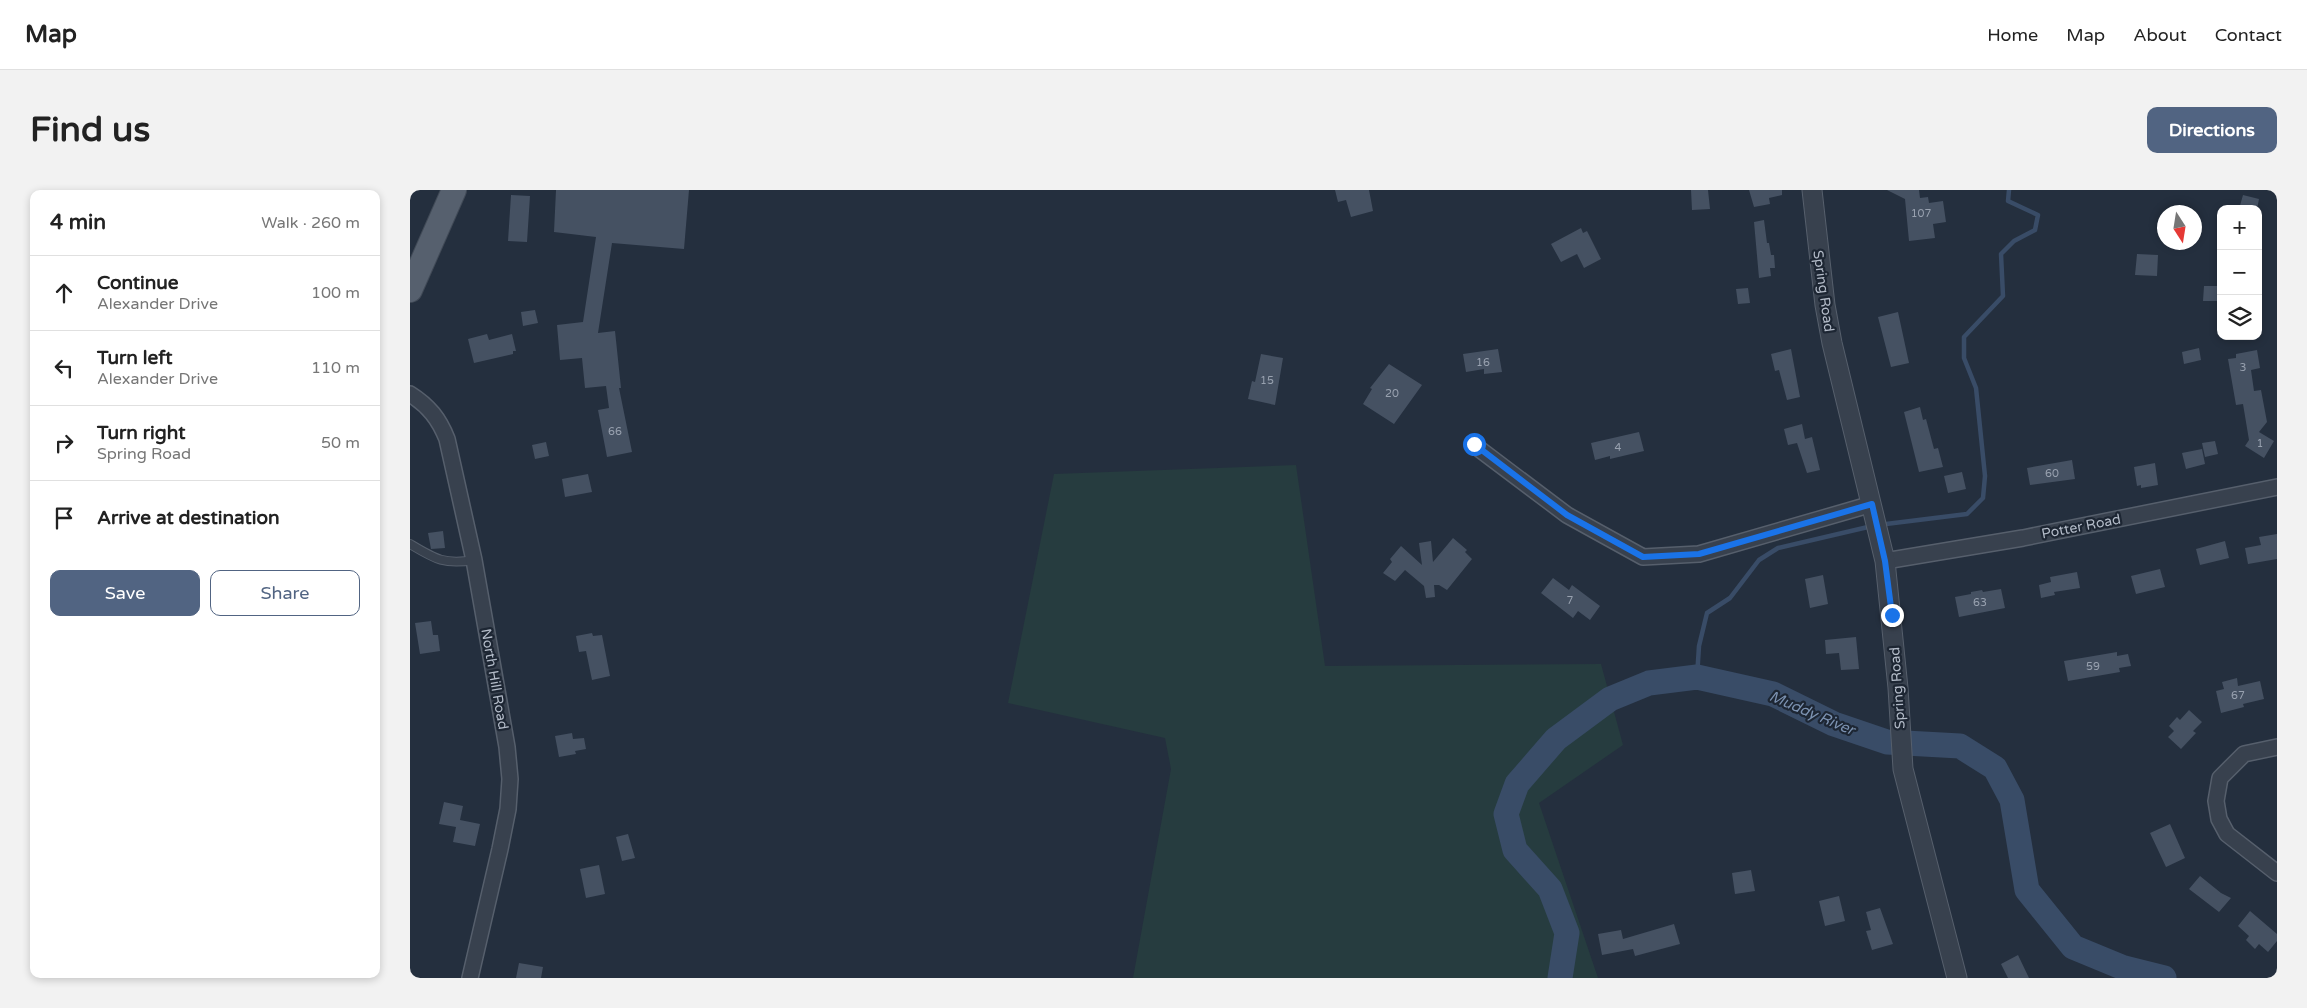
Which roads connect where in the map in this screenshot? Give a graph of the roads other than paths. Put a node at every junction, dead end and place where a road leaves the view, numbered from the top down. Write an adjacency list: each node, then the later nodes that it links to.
1 (454, 190): 3 (main road)
2 (1812, 190): 7 (street, Spring Road)
3 (412, 278)
4 (410, 394): 9 (street, North Hill Road)
5 (1474, 444): 7 (street)
6 (2277, 487): 10 (street, Potter Road)
7 (1872, 504): 10 (street, Spring Road)
8 (410, 544): 9 (lane)
9 (474, 560): 13 (street, North Hill Road)
10 (1885, 561): 14 (street, Spring Road)
11 (2277, 748): 12 (street)
12 (2277, 873)
13 (470, 978)
14 (1957, 978)

